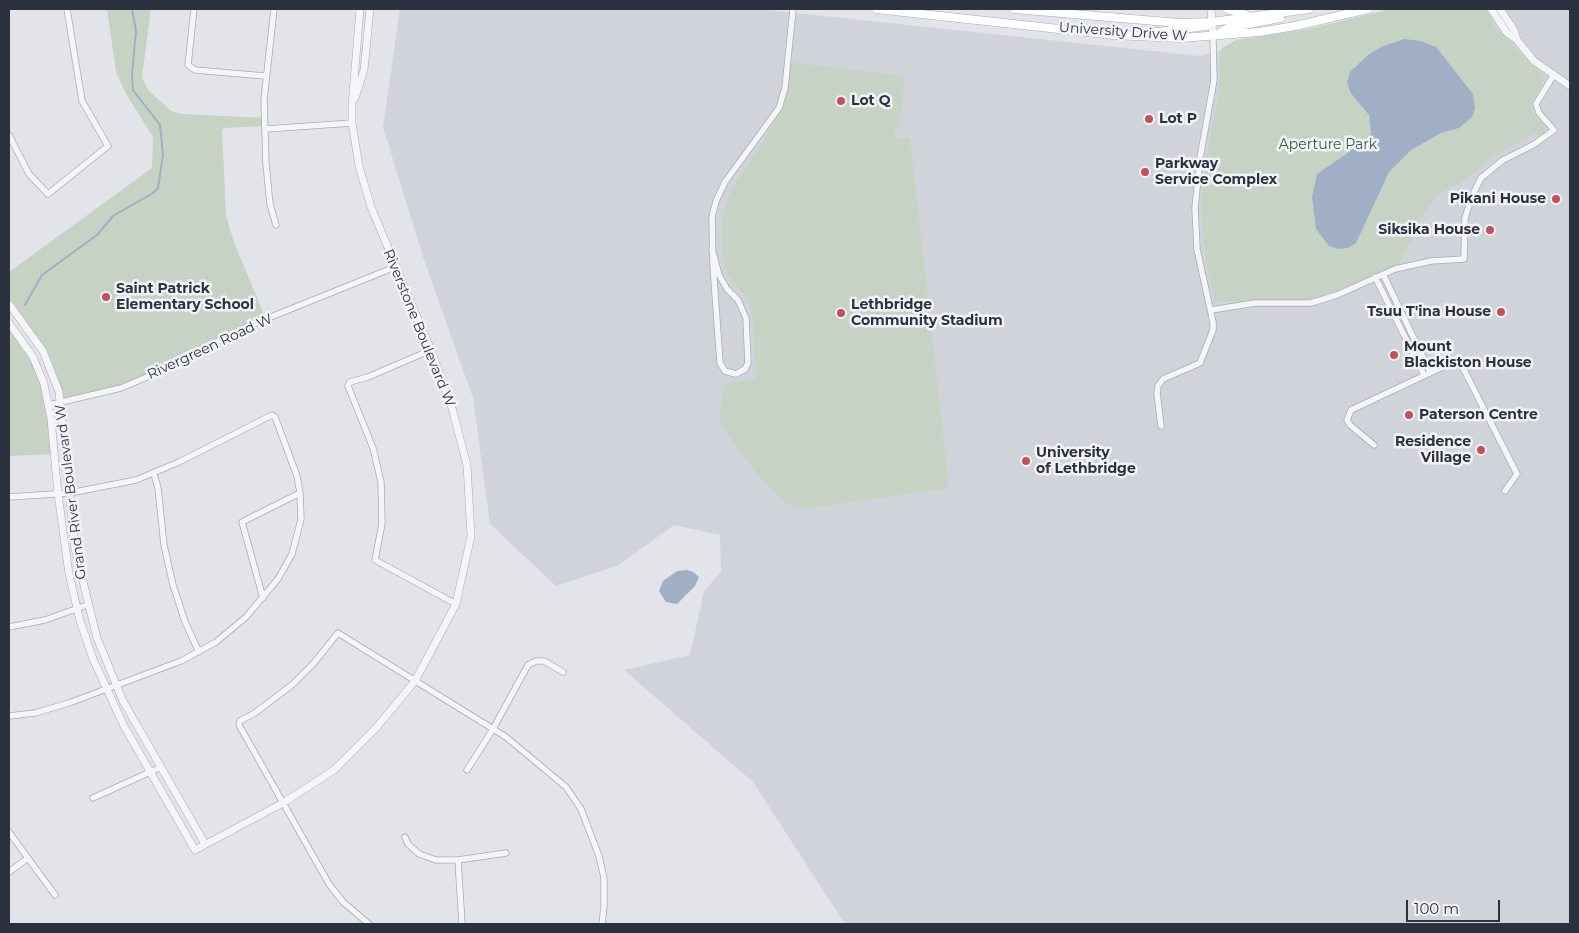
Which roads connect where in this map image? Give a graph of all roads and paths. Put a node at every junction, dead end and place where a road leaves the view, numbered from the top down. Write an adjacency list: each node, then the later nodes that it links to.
1 (67, 9): 26 (street)
2 (194, 9): 20 (street)
3 (274, 9): 20 (street)
4 (360, 9): 23 (street, Riverstone Boulevard W)
5 (370, 9): 23 (street, Riverstone Boulevard W)
6 (793, 9): 28 (street)
7 (876, 9): 17 (main road, University Drive W)
8 (1014, 9): 16 (main road, University Drive W)
9 (1211, 9): 16 (street)
10 (1227, 9): 15 (main road)
11 (1310, 9): 15 (main road, University Drive W); 18 (main road)
12 (1368, 9): 18 (main road, University Drive W)
13 (1491, 9): 19 (street)
14 (1500, 9): 19 (street)
15 (1259, 16): 16 (main road, University Drive W)
16 (1212, 22): 17 (main road); 18 (street)
17 (1134, 36): 18 (main road, University Drive W)
18 (1213, 36): 33 (street)
19 (1517, 40): 21 (street)
20 (265, 76): 25 (street)
21 (1553, 76): 22 (street); 30 (street)
22 (1570, 86)
23 (352, 105): 24 (street, Riverstone Boulevard W)
24 (352, 123): 25 (street); 29 (street, Riverstone Boulevard W)
25 (266, 129): 27 (street)
26 (9, 135)
27 (276, 225)
28 (712, 249): 28 (street)
29 (396, 267): 35 (street, Riverstone Boulevard W); 37 (street, Rivergreen Road W)
30 (1383, 274): 31 (street); 36 (street)
31 (1375, 277): 33 (street); 36 (street)
32 (11, 306): 37 (street, Grand River Boulevard W)
33 (1211, 310): 39 (street)
34 (9, 323): 38 (street, Grand River Boulevard W)
35 (431, 350): 48 (street, Riverstone Boulevard W); 48 (street)
36 (1427, 374): 40 (street); 42 (street)
37 (61, 402): 38 (street, Rivergreen Road W); 43 (street, Grand River Boulevard W)
38 (49, 405): 45 (street, Grand River Boulevard W)
39 (1161, 426)
40 (1374, 445)
41 (154, 474): 43 (street); 44 (street); 52 (street)
42 (1505, 491)
43 (70, 493): 45 (street); 49 (street, Grand River Boulevard W)
44 (300, 493): 47 (street); 47 (street)
45 (58, 494): 46 (street); 50 (street, Grand River Boulevard W)
46 (9, 497)
47 (264, 598): 52 (street)
48 (456, 604): 54 (street, Riverstone Boulevard W)
49 (87, 605): 50 (street); 55 (street, Grand River Boulevard W)
50 (77, 609): 51 (street); 56 (street, Grand River Boulevard W)
51 (9, 627)
52 (199, 652): 55 (street)
53 (563, 672): 58 (street)
54 (415, 682): 58 (street); 63 (street, Riverstone Boulevard W); 63 (street)
55 (116, 686): 56 (street); 59 (street, Grand River Boulevard W)
56 (106, 690): 57 (street); 61 (street, Grand River Boulevard W)
57 (9, 716)
58 (493, 729): 60 (street); 75 (street)
59 (161, 767): 61 (street); 66 (street, Grand River Boulevard W)
60 (467, 770)
61 (150, 771): 62 (street); 67 (street, Grand River Boulevard W)
62 (93, 798)
63 (283, 803): 66 (street, Riverstone Boulevard W); 73 (street)
64 (9, 832): 69 (street)
65 (405, 837): 70 (street)
66 (205, 844): 67 (street, Riverstone Boulevard W)
67 (195, 850)
68 (506, 853): 70 (street)
69 (28, 858): 71 (street); 72 (street)
70 (458, 860): 74 (street)
71 (9, 872)
72 (55, 895)
73 (369, 924)
74 (462, 924)
75 (602, 924)

